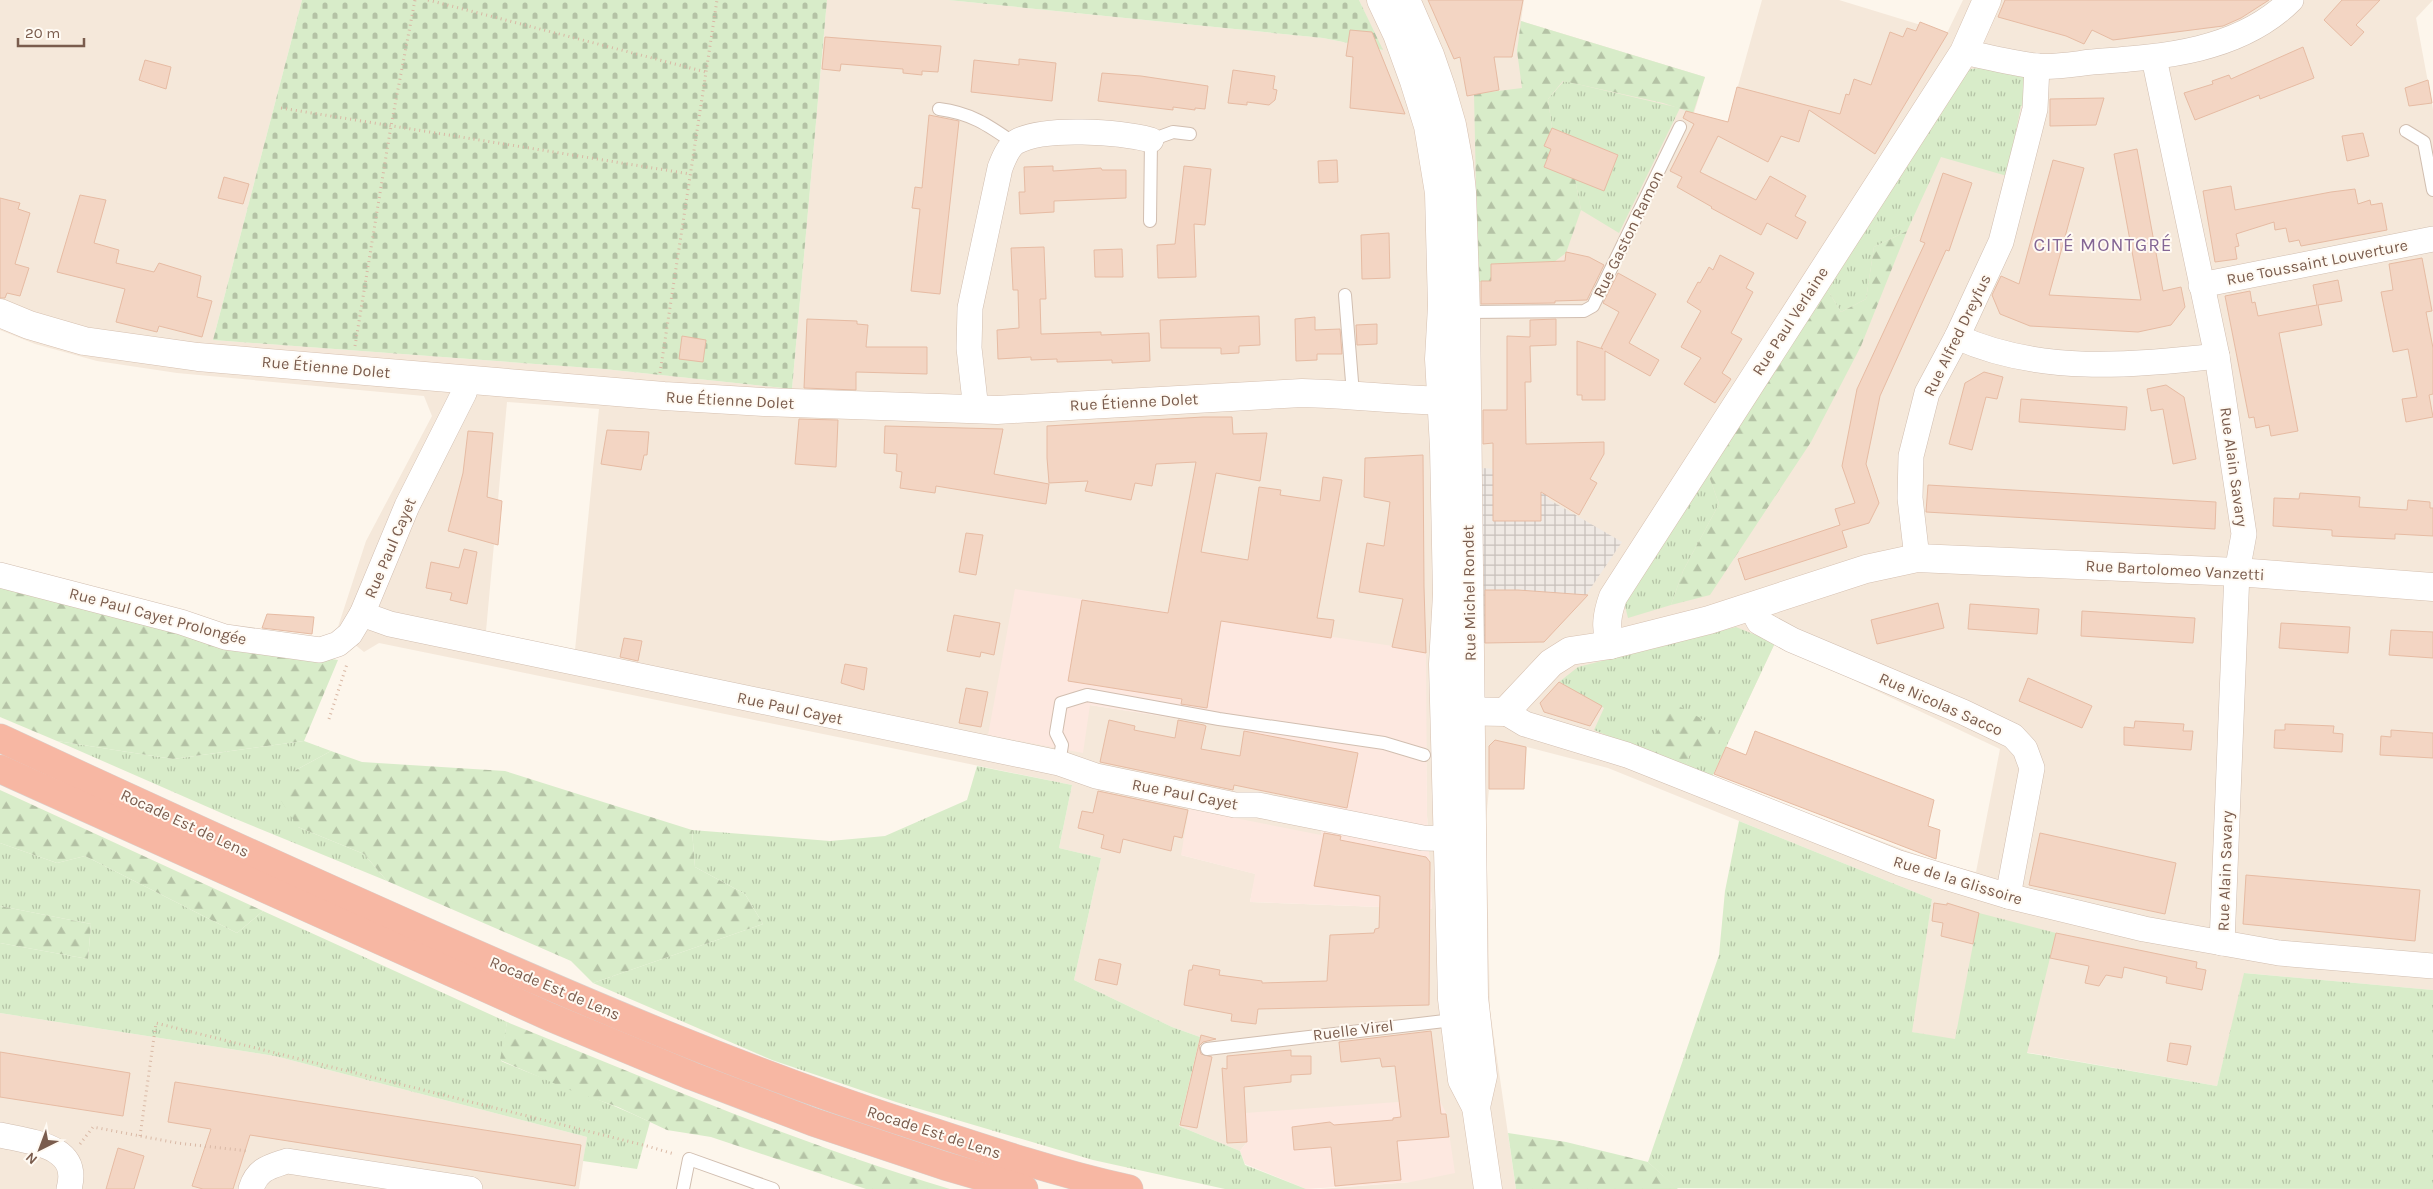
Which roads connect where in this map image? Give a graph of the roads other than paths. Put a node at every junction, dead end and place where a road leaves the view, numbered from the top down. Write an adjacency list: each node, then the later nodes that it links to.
1 (1380, 0): 15 (street)
2 (1393, 0): 27 (lane)
3 (1406, 0): 15 (street)
4 (1987, 0): 6 (street, Rue Paul Verlaine)
5 (2291, 0): 7 (street)
6 (1964, 52): 8 (street); 35 (street, Rue Paul Verlaine)
7 (2154, 58): 8 (street); 19 (street, Rue Alain Savary)
8 (2037, 66): 23 (street, Rue Alfred Dreyfus)
9 (939, 109): 14 (lane)
10 (1680, 127): 21 (lane, Rue Gaston Ramon)
11 (2406, 131): 16 (lane)
12 (1190, 134): 13 (lane)
13 (1151, 140): 14 (street); 17 (lane)
14 (1014, 143): 28 (street)
15 (1448, 168): 21 (street, Rue Michel Rondet); 27 (street, Rue Michel Rondet)
16 (2433, 190)
17 (1150, 221)
18 (2433, 239): 19 (street, Rue Toussaint Louverture)
19 (2201, 284): 24 (street, Rue Alain Savary)
20 (1345, 295): 26 (lane)
21 (1466, 312): 27 (street, Rue Michel Rondet)
22 (0, 313): 25 (street, Rue Étienne Dolet)
23 (1957, 337): 24 (street); 29 (street, Rue Alfred Dreyfus)
24 (2217, 356): 30 (street, Rue Alain Savary)
25 (468, 379): 28 (street, Rue Étienne Dolet); 34 (street, Rue Paul Cayet)
26 (1353, 394): 27 (street, Rue Étienne Dolet); 28 (street, Rue Étienne Dolet)
27 (1454, 401): 36 (street, Rue Michel Rondet); 37 (street, Rue Michel Rondet)
28 (976, 410)
29 (1917, 558): 30 (street, Rue Bartolomeo Vanzetti); 33 (street)
30 (2237, 572): 32 (street, Rue Bartolomeo Vanzetti); 46 (street, Rue Alain Savary)
31 (0, 575): 34 (street, Rue Paul Cayet Prolongée)
32 (2433, 587)
33 (1751, 607): 35 (street); 45 (street, Rue Nicolas Sacco)
34 (362, 614): 41 (street, Rue Paul Cayet)
35 (1610, 645): 38 (street)
36 (1471, 710): 37 (street); 38 (street); 43 (street, Rue Michel Rondet)
37 (1444, 712): 44 (street, Rue Michel Rondet)
38 (1505, 712): 45 (street, Rue de la Glissoire)
39 (0, 738): 57 (highway, Rocade Est de Lens)
40 (1424, 755): 41 (lane)
41 (1060, 763): 44 (street, Rue Paul Cayet)
42 (0, 769): 56 (highway, Rocade Est de Lens)
43 (1473, 839): 44 (street, Rue Paul Cayet); 48 (street, Rue Michel Rondet)
44 (1446, 840): 48 (street, Rue Michel Rondet)
45 (2008, 896): 46 (street, Rue de la Glissoire)
46 (2222, 943): 47 (street, Rue de la Glissoire)
47 (2433, 966)
48 (1465, 1021): 49 (lane, Ruelle Virel); 58 (street)
49 (1207, 1049)
50 (0, 1134): 51 (street)
51 (69, 1189)
52 (251, 1189): 53 (street)
53 (470, 1189)
54 (683, 1189): 55 (lane)
55 (773, 1189)
56 (1024, 1189)
57 (1129, 1189)
58 (1488, 1189)

